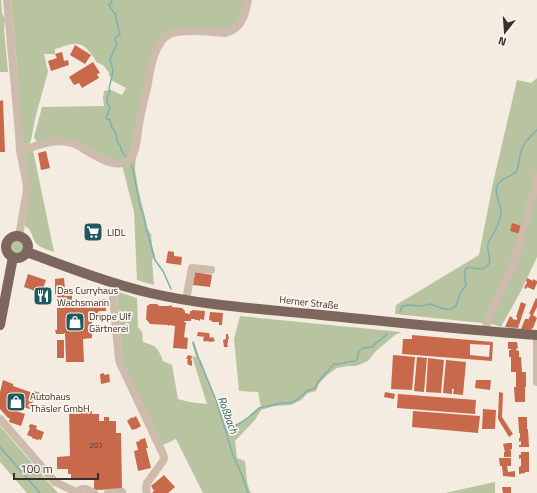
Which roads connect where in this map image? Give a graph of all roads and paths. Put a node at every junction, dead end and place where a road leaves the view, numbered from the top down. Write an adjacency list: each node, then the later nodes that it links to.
1 (7, 0): 3 (street)
2 (248, 0): 3 (street)
3 (20, 151): 5 (street)
4 (537, 176): 15 (street)
5 (19, 236): 6 (main road); 7 (main road)
6 (3, 243): 8 (main road)
7 (27, 252): 8 (main road); 10 (main road, Herner Straße)
8 (13, 257): 11 (main road)
9 (211, 270): 12 (street)
10 (117, 283): 12 (main road, Herner Straße); 23 (street)
11 (4, 288): 13 (main road)
12 (186, 300): 15 (main road, Herner Straße)
13 (2, 301): 14 (main road)
14 (0, 325)
15 (485, 331): 16 (main road, Herner Straße)
16 (537, 335): 17 (street)
17 (537, 382)
18 (0, 419): 20 (street)
19 (122, 492): 22 (street)
20 (75, 493): 21 (street)
21 (94, 493)
22 (108, 493)
23 (147, 493)

